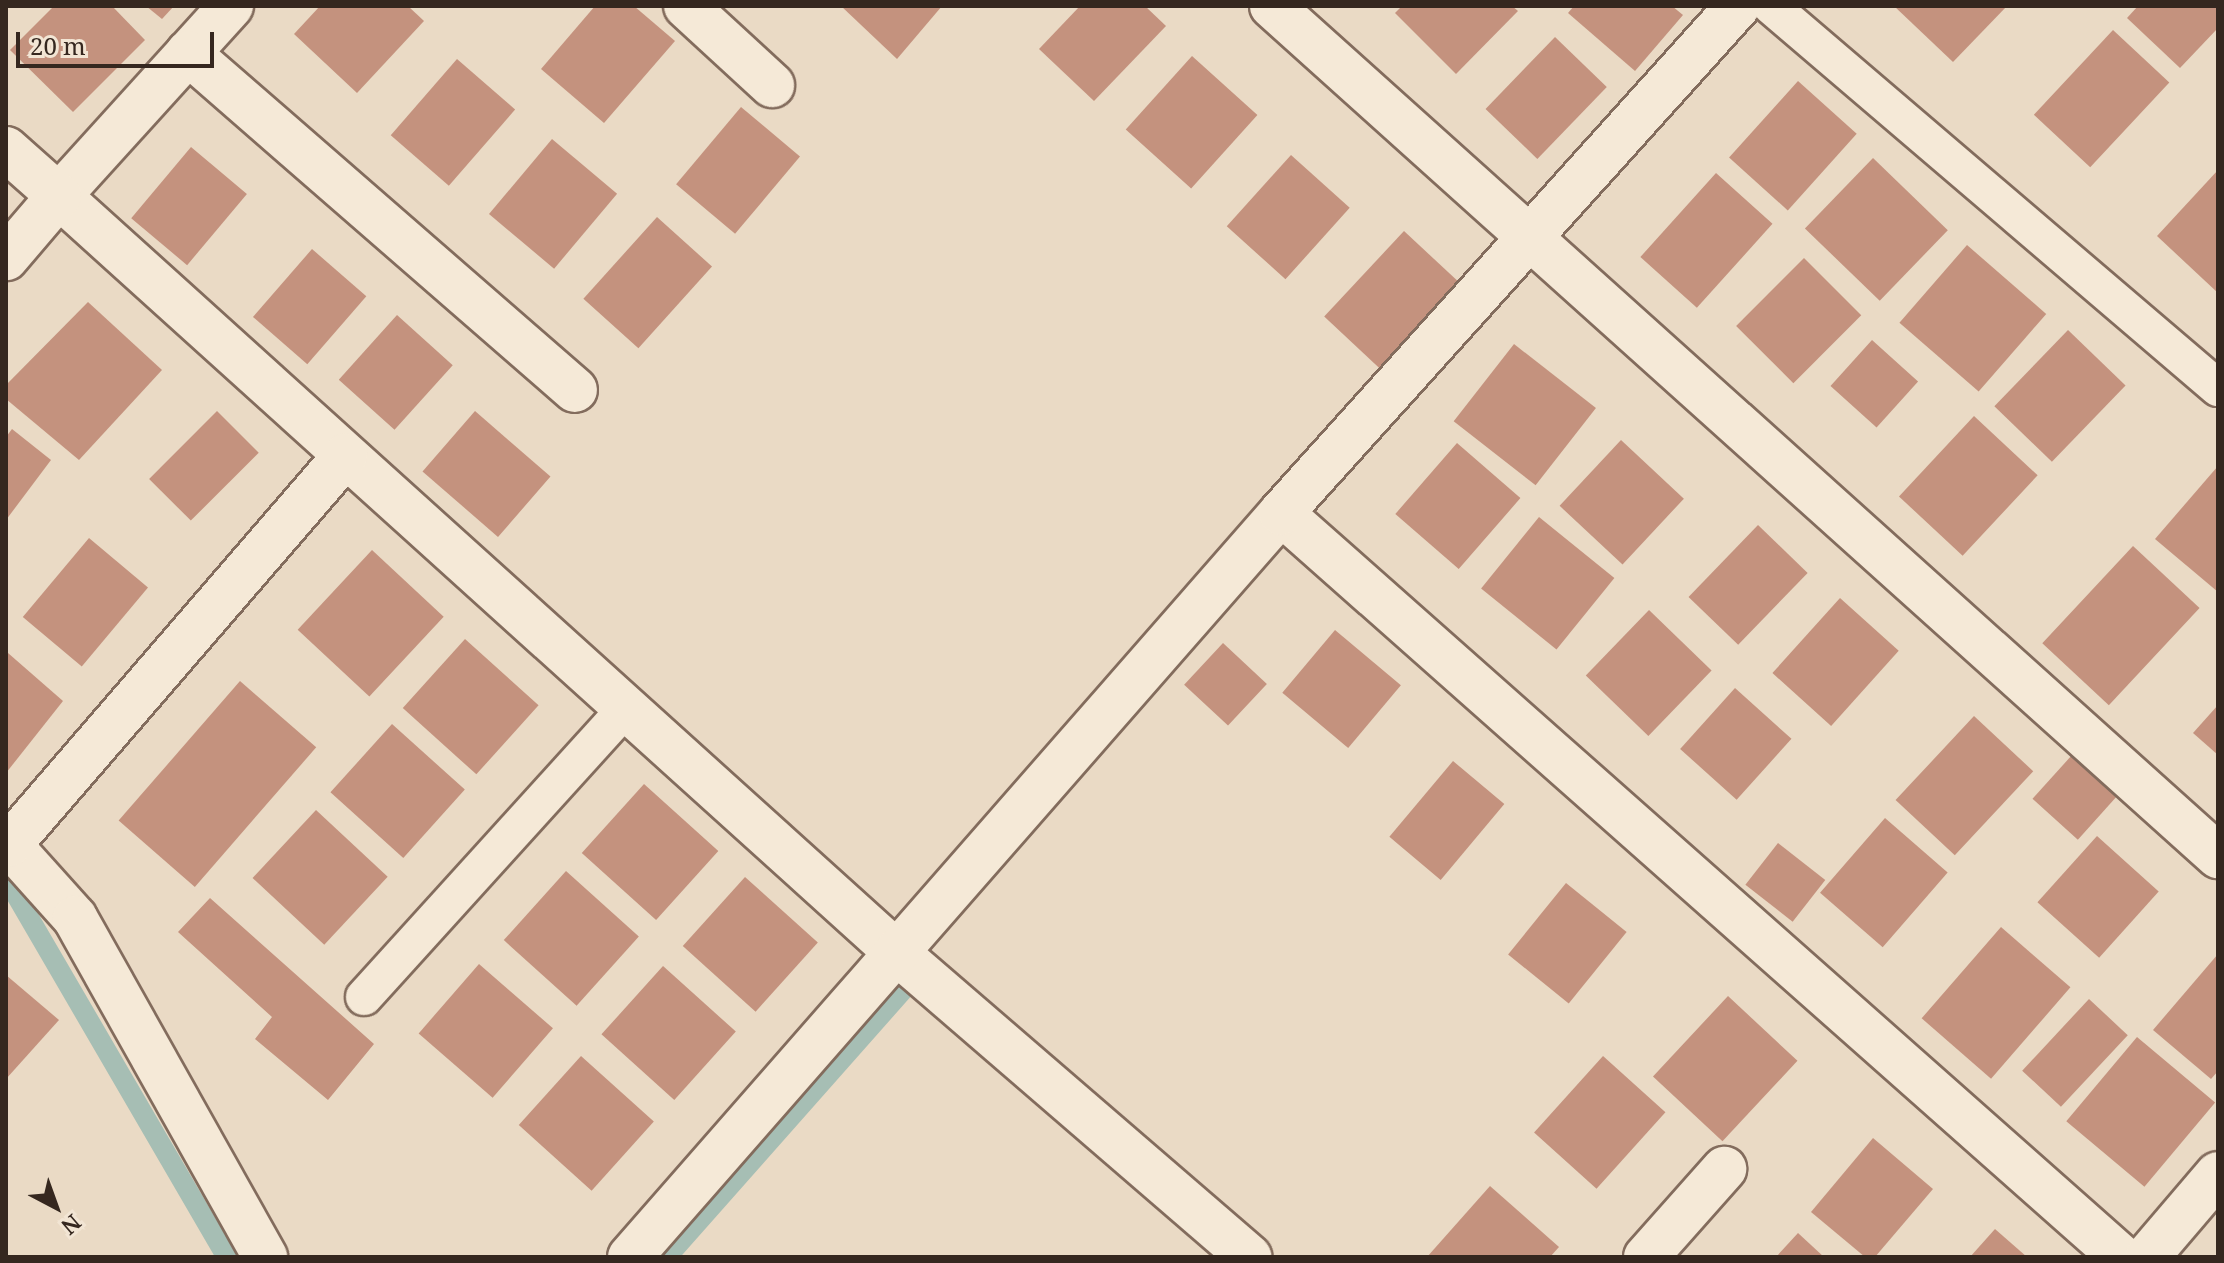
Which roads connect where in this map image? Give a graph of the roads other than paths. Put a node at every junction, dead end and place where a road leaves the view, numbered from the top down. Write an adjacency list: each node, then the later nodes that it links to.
1 (231, 6): 6 (street)
2 (686, 6): 7 (street)
3 (1272, 6): 10 (street)
4 (1738, 6): 10 (street)
5 (1771, 6): 12 (lane)
6 (188, 53): 9 (street); 13 (street)
7 (772, 85)
8 (6, 149): 9 (street)
9 (59, 196): 11 (street); 14 (street)
10 (1529, 237): 15 (street); 18 (street)
11 (6, 258)
12 (2218, 388)
13 (575, 390)
14 (345, 456): 16 (street); 17 (street)
15 (1281, 513): 19 (street); 27 (street)
16 (625, 709): 19 (street); 20 (lane)
17 (8, 843): 23 (street)
18 (2218, 856)
19 (896, 952): 24 (street); 25 (street)
20 (364, 997)
21 (1724, 1169): 26 (street)
22 (2218, 1174): 28 (street)
23 (265, 1257)
24 (630, 1257)
25 (1249, 1257)
26 (1646, 1257)
27 (2121, 1257)
28 (2147, 1257)

